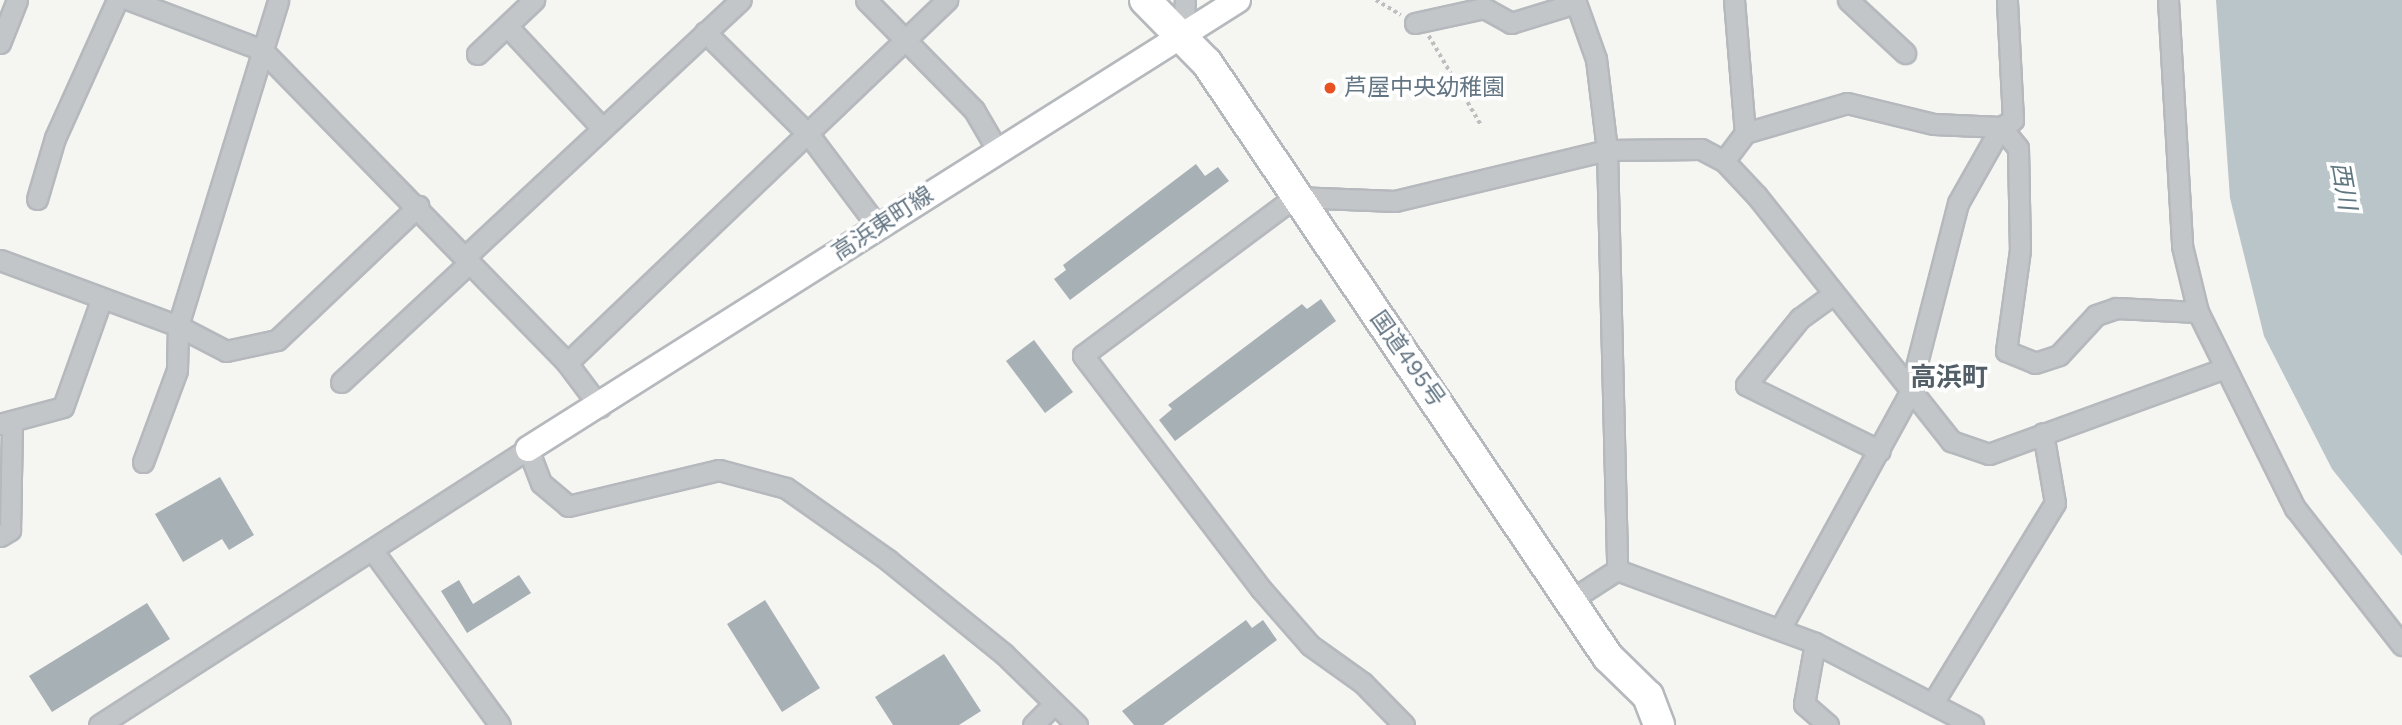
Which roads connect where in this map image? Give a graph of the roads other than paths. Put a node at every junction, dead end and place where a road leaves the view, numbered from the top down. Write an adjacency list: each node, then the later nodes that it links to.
1 (17, 0): 21 (street)
2 (117, 0): 34 (street)
3 (130, 0): 23 (street)
4 (278, 0): 23 (street)
5 (534, 0): 18 (street)
6 (741, 0): 19 (street)
7 (866, 0): 22 (street)
8 (947, 0): 22 (street)
9 (1145, 0): 20 (highway, 国道495号)
10 (1185, 0): 20 (street)
11 (1238, 0): 20 (main road, 高浜東町線)
12 (1734, 0): 28 (street)
13 (1848, 0): 24 (street)
14 (2007, 0): 26 (street)
15 (2168, 0): 41 (street)
16 (1576, 2): 17 (street); 30 (street)
17 (1415, 23)
18 (507, 26): 25 (street); 27 (street)
19 (705, 32): 27 (street); 29 (street)
20 (1183, 36): 31 (main road, 高浜東町線); 33 (highway, 国道495号)
21 (0, 43)
22 (905, 46): 29 (street); 31 (street)
23 (262, 50): 35 (street); 42 (street)
24 (1905, 53)
25 (477, 54)
26 (2001, 127): 28 (street); 41 (street); 46 (street)
27 (602, 128): 38 (street)
28 (1745, 133): 32 (street)
29 (809, 135): 36 (street); 43 (street)
30 (1607, 150): 32 (street); 33 (street); 55 (street)
31 (998, 151): 36 (main road, 高浜東町線)
32 (1724, 161): 39 (street)
33 (1295, 197): 56 (highway, 国道495号); 66 (street)
34 (37, 199)
35 (418, 206): 38 (street); 42 (street)
36 (878, 227): 47 (main road, 高浜東町線)
37 (0, 260): 40 (street)
38 (467, 260): 43 (street); 45 (street)
39 (1832, 295): 46 (street); 51 (street)
40 (101, 300): 42 (street); 48 (street)
41 (2198, 312): 44 (street)
42 (178, 326): 52 (street)
43 (567, 363): 47 (street)
44 (2222, 369): 49 (street); 59 (street)
45 (341, 382)
46 (1909, 394): 49 (street); 51 (street)
47 (600, 407): 50 (main road, 高浜東町線)
48 (6, 422): 53 (street)
49 (2043, 433): 60 (street)
50 (528, 449): 54 (street); 61 (street)
51 (1880, 451): 57 (street)
52 (143, 462)
53 (0, 536)
54 (373, 551): 62 (street); 63 (street)
55 (1617, 570): 56 (street); 57 (street)
56 (1572, 599): 67 (highway, 国道495号)
57 (1780, 629): 58 (street)
58 (1815, 643): 60 (street); 68 (street)
59 (2402, 645)
60 (1934, 701): 69 (street)
61 (1054, 704): 64 (street); 65 (street)
62 (99, 725)
63 (500, 725)
64 (1033, 725)
65 (1077, 725)
66 (1404, 725)
67 (1659, 725)
68 (1828, 725)
69 (1973, 725)

